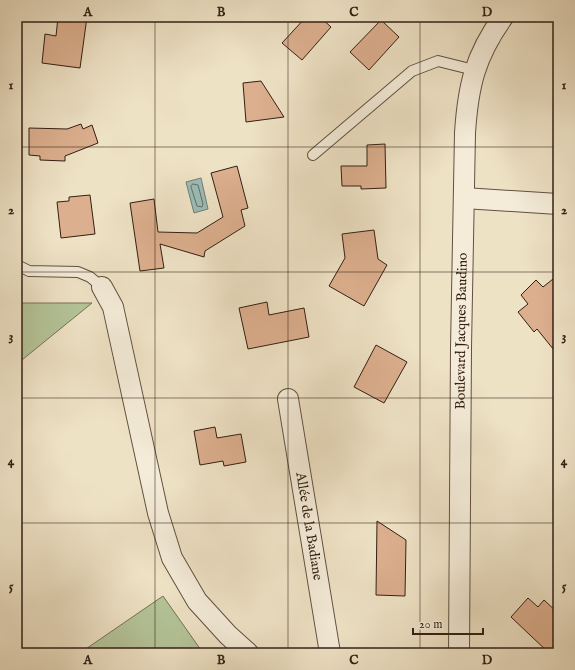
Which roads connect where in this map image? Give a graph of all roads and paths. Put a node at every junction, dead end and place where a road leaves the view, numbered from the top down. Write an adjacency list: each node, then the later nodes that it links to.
1 (504, 17): 2 (street, Boulevard Jacques Baudino)
2 (474, 70): 3 (lane); 4 (street, Boulevard Jacques Baudino)
3 (313, 155)
4 (464, 198): 5 (street); 11 (street, Boulevard Jacques Baudino)
5 (558, 204)
6 (17, 265): 7 (lane)
7 (102, 287): 9 (street)
8 (288, 399): 10 (street, Allée de la Badiane)
9 (248, 653)
10 (330, 653)
11 (458, 653)

